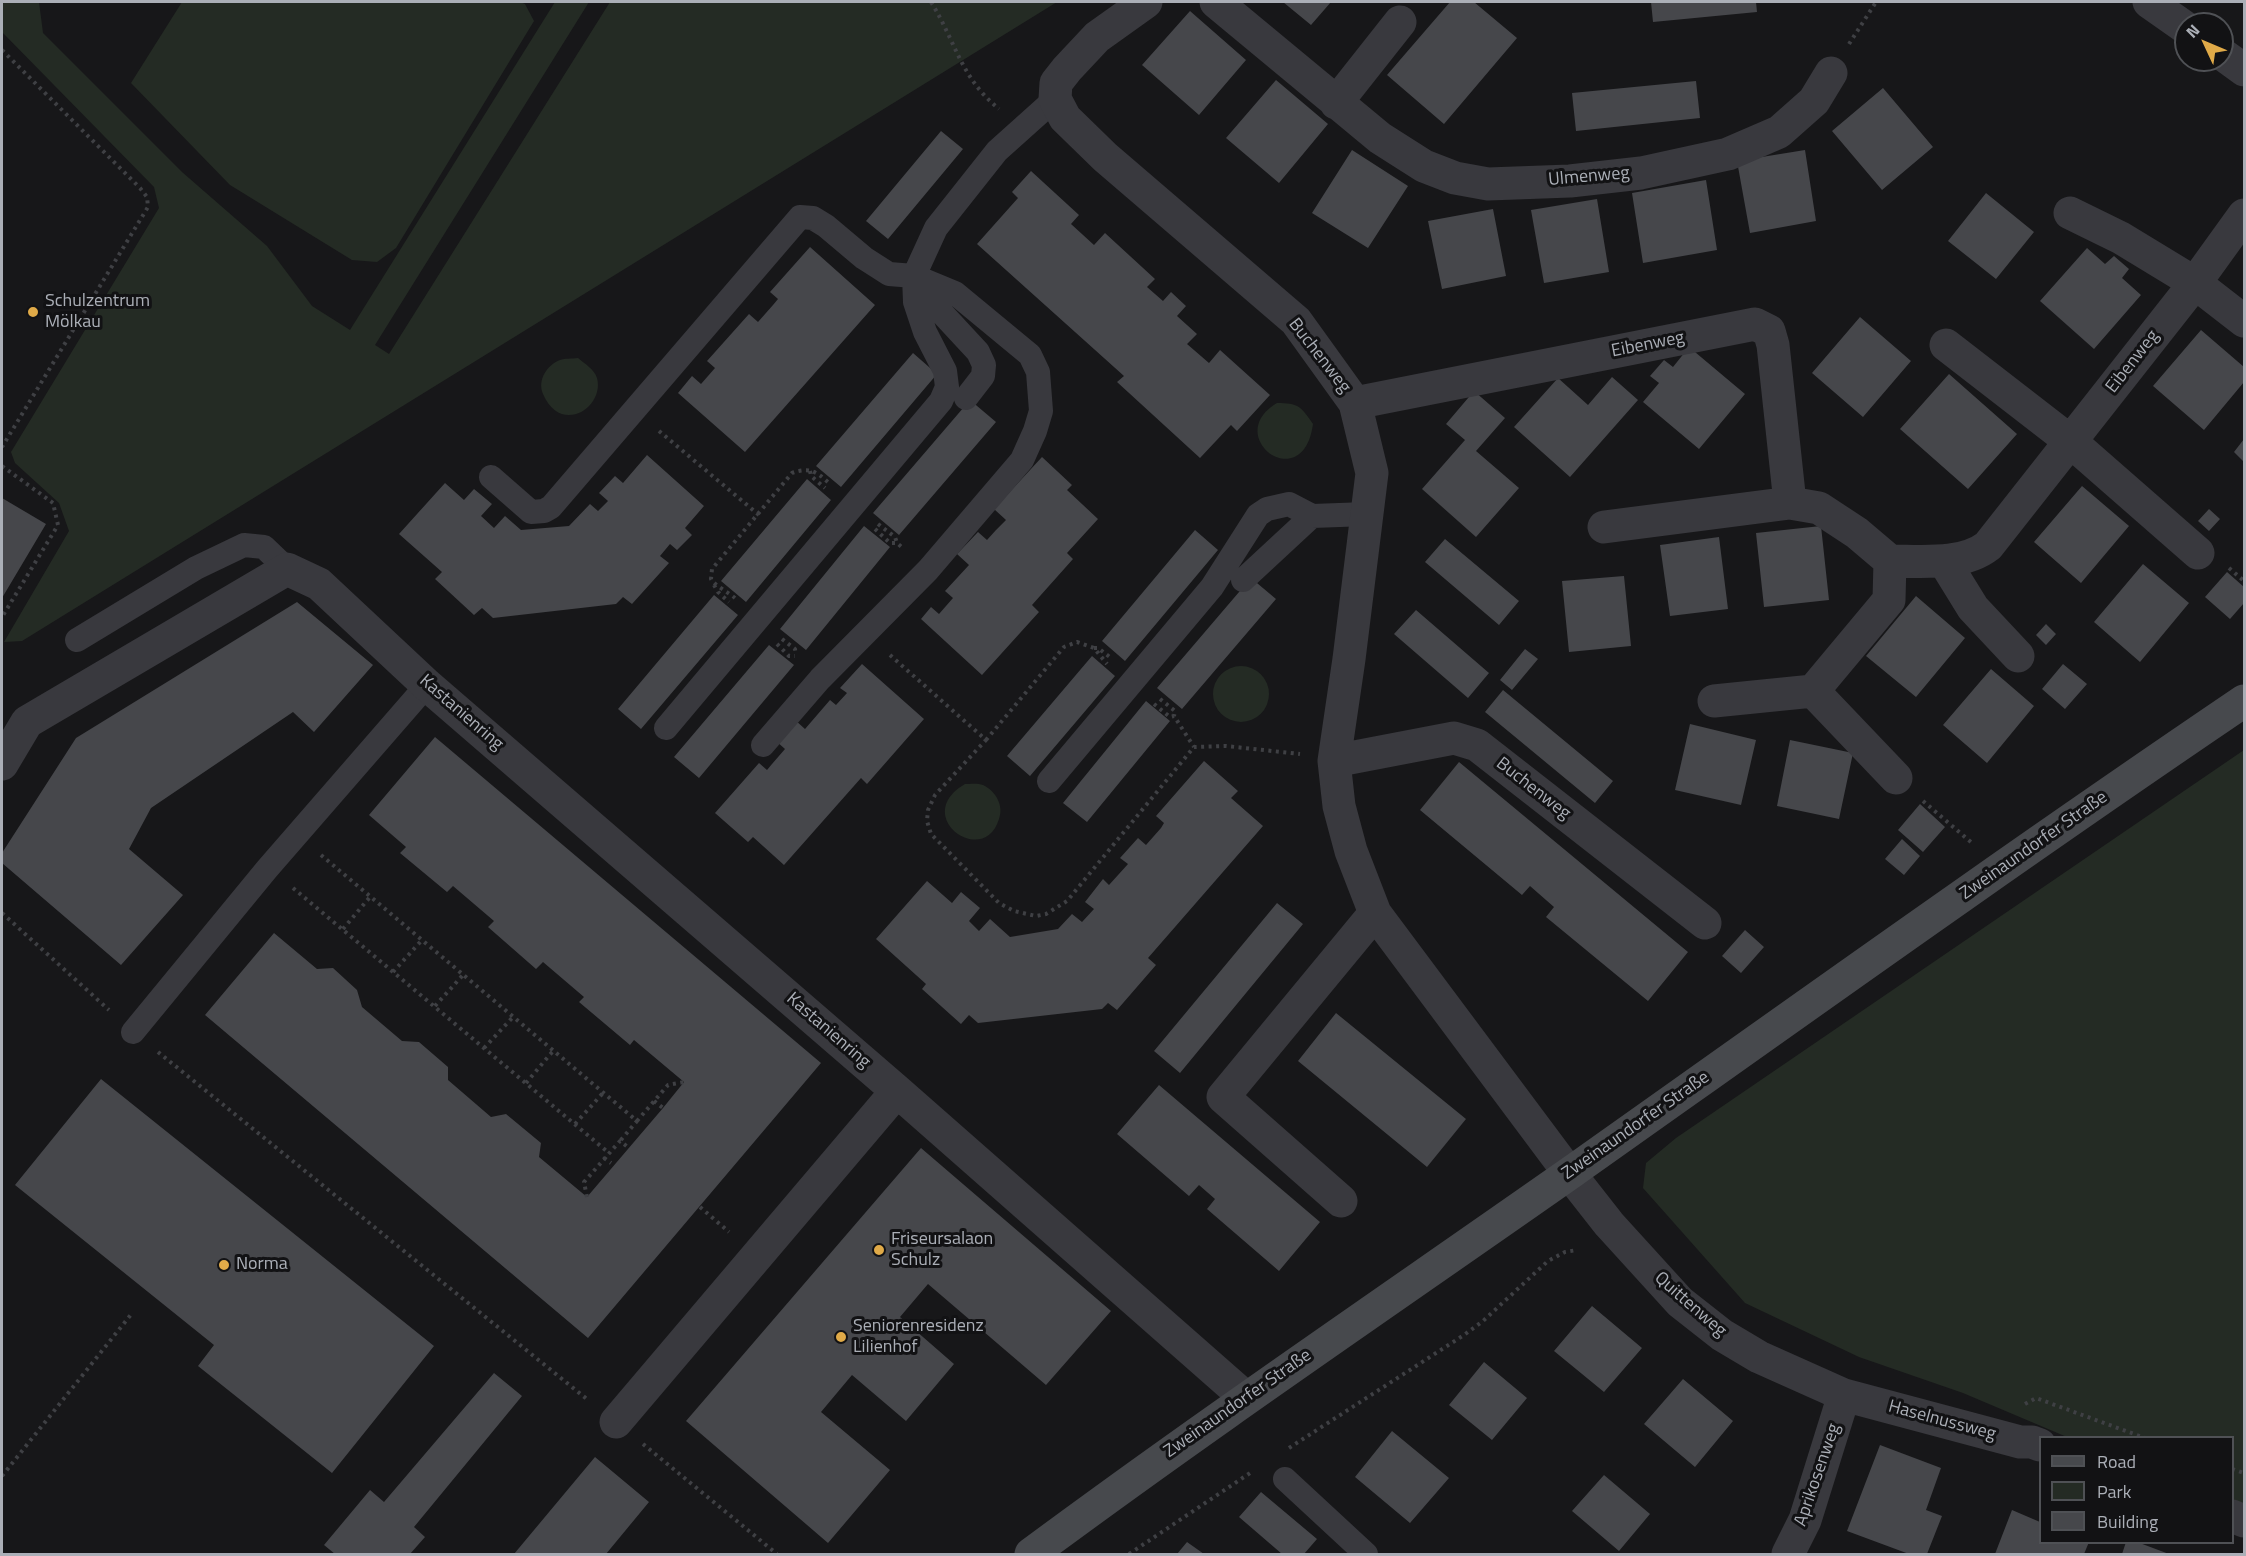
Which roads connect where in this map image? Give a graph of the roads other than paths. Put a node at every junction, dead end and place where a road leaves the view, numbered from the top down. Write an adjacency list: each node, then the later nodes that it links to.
1 (1146, 2): 7 (street)
2 (1216, 2): 8 (street, Ulmenweg)
3 (2149, 2): 4 (street)
4 (2174, 20)
5 (1400, 22): 8 (street)
6 (1831, 73): 8 (street, Ulmenweg)
7 (1055, 91): 11 (lane); 16 (street, Buchenweg)
8 (1336, 103)
9 (2070, 213): 12 (street)
10 (2244, 215): 12 (street, Eibenweg)
11 (914, 276): 15 (lane); 18 (lane); 34 (lane); 35 (lane)
12 (2195, 283): 13 (street); 17 (street, Eibenweg)
13 (2244, 321)
14 (1946, 345): 17 (street)
15 (966, 398)
16 (1355, 403): 19 (street, Eibenweg); 20 (street, Buchenweg)
17 (2070, 441): 23 (street); 25 (street, Eibenweg)
18 (491, 477)
19 (1790, 503): 22 (street); 24 (street)
20 (1367, 514): 21 (lane); 36 (street, Buchenweg)
21 (1312, 516): 27 (lane); 39 (lane)
22 (1604, 527)
23 (2198, 553)
24 (1890, 561): 25 (street, Eibenweg); 31 (street)
25 (1944, 561): 29 (street)
26 (287, 569): 28 (lane); 30 (street, Kastanienring); 37 (street)
27 (1243, 580)
28 (76, 640)
29 (2018, 656)
30 (427, 685): 42 (lane); 43 (street, Kastanienring)
31 (1813, 691): 32 (street); 38 (street)
32 (1714, 701)
33 (2244, 701): 44 (street, Zweinaundorfer Straße)
34 (666, 728)
35 (763, 745)
36 (1334, 761): 40 (street, Buchenweg); 41 (street, Buchenweg)
37 (2, 764)
38 (1896, 778)
39 (1049, 781)
40 (1375, 913): 44 (street, Buchenweg); 45 (street)
41 (1705, 923)
42 (133, 1032)
43 (897, 1091): 47 (street, Kastanienring); 48 (street)
44 (1569, 1173): 46 (street, Quittenweg); 47 (street, Zweinaundorfer Straße)
45 (1341, 1201)
46 (1844, 1395): 49 (street, Haselnussweg); 53 (street, Aprikosenweg)
47 (1246, 1398): 51 (street, Zweinaundorfer Straße)
48 (616, 1422)
49 (2039, 1445)
50 (1285, 1479): 52 (lane)
51 (1031, 1554)
52 (1366, 1554)
53 (1788, 1554)

